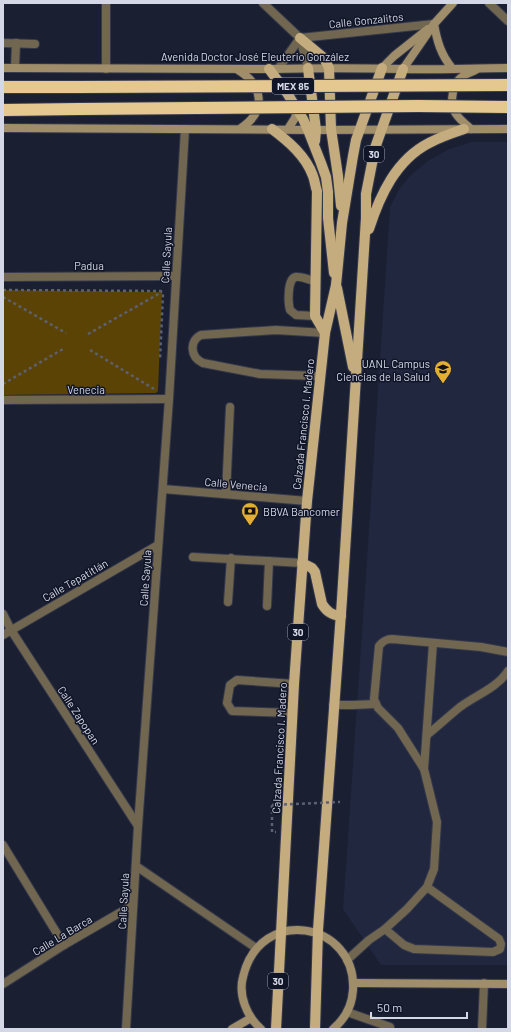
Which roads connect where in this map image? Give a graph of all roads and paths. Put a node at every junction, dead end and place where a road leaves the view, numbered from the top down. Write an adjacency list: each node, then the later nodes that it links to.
1 (106, 3): 19 (street)
2 (263, 3): 7 (street)
3 (453, 3): 6 (main road)
4 (489, 3): 5 (street)
5 (508, 21)
6 (434, 24): 7 (street, Calle Gonzalitos); 15 (main road); 16 (main road); 22 (main road)
7 (300, 38): 13 (street); 14 (main road); 21 (street)
8 (3, 43): 9 (street)
9 (16, 43): 10 (street); 12 (street)
10 (35, 44)
11 (3, 68): 12 (main road, Avenida Doctor José Eleuterio González)
12 (15, 68): 19 (main road, Avenida Doctor José Eleuterio González)
13 (308, 68): 14 (main road, Avenida Doctor José Eleuterio González); 21 (main road, Avenida Doctor José Eleuterio González); 38 (main road)
14 (329, 68): 15 (main road, Avenida Doctor José Eleuterio González); 33 (main road)
15 (382, 68): 22 (main road, Avenida Doctor José Eleuterio González); 34 (main road, Calzada Francisco I. Madero / 30)
16 (452, 68): 17 (main road, Avenida Doctor José Eleuterio González); 22 (main road, Avenida Doctor José Eleuterio González)
17 (480, 68): 18 (main road, Avenida Doctor José Eleuterio González); 36 (main road)
18 (508, 68)
19 (106, 69): 20 (main road, Avenida Doctor José Eleuterio González)
20 (237, 69): 21 (main road, Avenida Doctor José Eleuterio González); 30 (main road)
21 (273, 69): 27 (main road)
22 (403, 69): 35 (main road, 30)
23 (508, 85): 24 (highway, MEX 85, bridge)
24 (3, 87)
25 (508, 107): 26 (highway, MEX 85, bridge)
26 (3, 110)
27 (297, 110): 32 (main road); 38 (main road)
28 (3, 128): 29 (main road)
29 (185, 128): 30 (main road); 41 (street, Calle Sayula)
30 (240, 129): 31 (main road)
31 (272, 129): 32 (main road); 43 (main road)
32 (288, 129): 38 (main road)
33 (332, 129): 34 (main road); 38 (main road); 39 (main road)
34 (360, 129): 35 (main road); 39 (main road, Calzada Francisco I. Madero / 30)
35 (381, 129): 36 (main road); 40 (main road, 30)
36 (468, 129): 37 (main road); 40 (main road)
37 (508, 129)
38 (312, 130): 44 (main road)
39 (342, 223): 44 (main road, Calzada Francisco I. Madero / 30)
40 (365, 242): 56 (main road, 30)
41 (176, 276): 42 (street, Padua); 59 (street, Calle Sayula)
42 (3, 277)
43 (315, 281): 48 (main road); 48 (street)
44 (336, 285): 49 (main road, Calzada Francisco I. Madero / 30); 56 (main road)
45 (3, 290): 46 (path)
46 (162, 292): 51 (path); 54 (path)
47 (3, 297): 50 (path)
48 (315, 316): 49 (main road)
49 (325, 332): 55 (main road, Calzada Francisco I. Madero / 30); 55 (street)
50 (66, 333)
51 (88, 334)
52 (63, 349): 57 (path)
53 (90, 350): 58 (path)
54 (159, 367)
55 (320, 376): 64 (main road, Calzada Francisco I. Madero / 30)
56 (356, 378): 73 (main road, 30)
57 (3, 384)
58 (158, 391)
59 (169, 399): 60 (street, Venecia); 62 (street, Calle Sayula)
60 (3, 400)
61 (230, 407): 63 (street)
62 (163, 489): 63 (street, Calle Venecia); 65 (street, Calle Sayula)
63 (226, 494): 64 (street, Calle Venecia)
64 (307, 501): 69 (main road, Calzada Francisco I. Madero / 30)
65 (158, 545): 74 (street, Calle Tepatitlán); 87 (street, Calle Sayula)
66 (193, 557): 67 (street)
67 (231, 558): 68 (street); 70 (street)
68 (269, 560): 69 (street); 71 (street)
69 (302, 563): 73 (main road); 79 (main road, Calzada Francisco I. Madero / 30)
70 (228, 602)
71 (266, 606)
72 (3, 614): 74 (street, Calle Zapopan)
73 (341, 616): 80 (main road, 30)
74 (11, 630): 75 (street, Calle Tepatitlán); 87 (street, Calle Zapopan)
75 (3, 635)
76 (433, 643): 77 (street); 81 (street); 83 (street)
77 (508, 652)
78 (508, 671): 83 (street)
79 (294, 684): 82 (main road, Calzada Francisco I. Madero / 30); 82 (street)
80 (333, 704): 81 (street); 94 (main road, 30)
81 (376, 704): 84 (street)
82 (293, 713): 93 (main road, Calzada Francisco I. Madero / 30)
83 (427, 735): 84 (street)
84 (424, 768): 90 (street)
85 (340, 802): 86 (path, bridge)
86 (272, 805)
87 (138, 826): 89 (street, Calle Sayula)
88 (3, 845): 95 (street)
89 (136, 866): 91 (street, Calle Sayula); 96 (street)
90 (427, 887): 92 (street); 92 (street)
91 (133, 905): 95 (street, Calle La Barca); 104 (street, Calle Sayula)
92 (385, 929): 97 (street)
93 (281, 932): 94 (main road); 96 (main road); 107 (main road, Calzada Francisco I. Madero / 30)
94 (318, 934): 97 (main road); 108 (main road, 30)
95 (64, 945): 100 (street, Calle La Barca)
96 (256, 948): 103 (main road)
97 (347, 960): 98 (main road)
98 (353, 983): 99 (main road); 102 (main road)
99 (484, 983): 101 (main road); 111 (street)
100 (3, 984)
101 (508, 984)
102 (347, 1012): 109 (main road); 110 (street)
103 (251, 1018): 105 (main road); 106 (main road)
104 (126, 1029)
105 (232, 1029)
106 (261, 1029)
107 (276, 1029)
108 (315, 1029)
109 (333, 1029)
110 (390, 1029)
111 (482, 1029)

